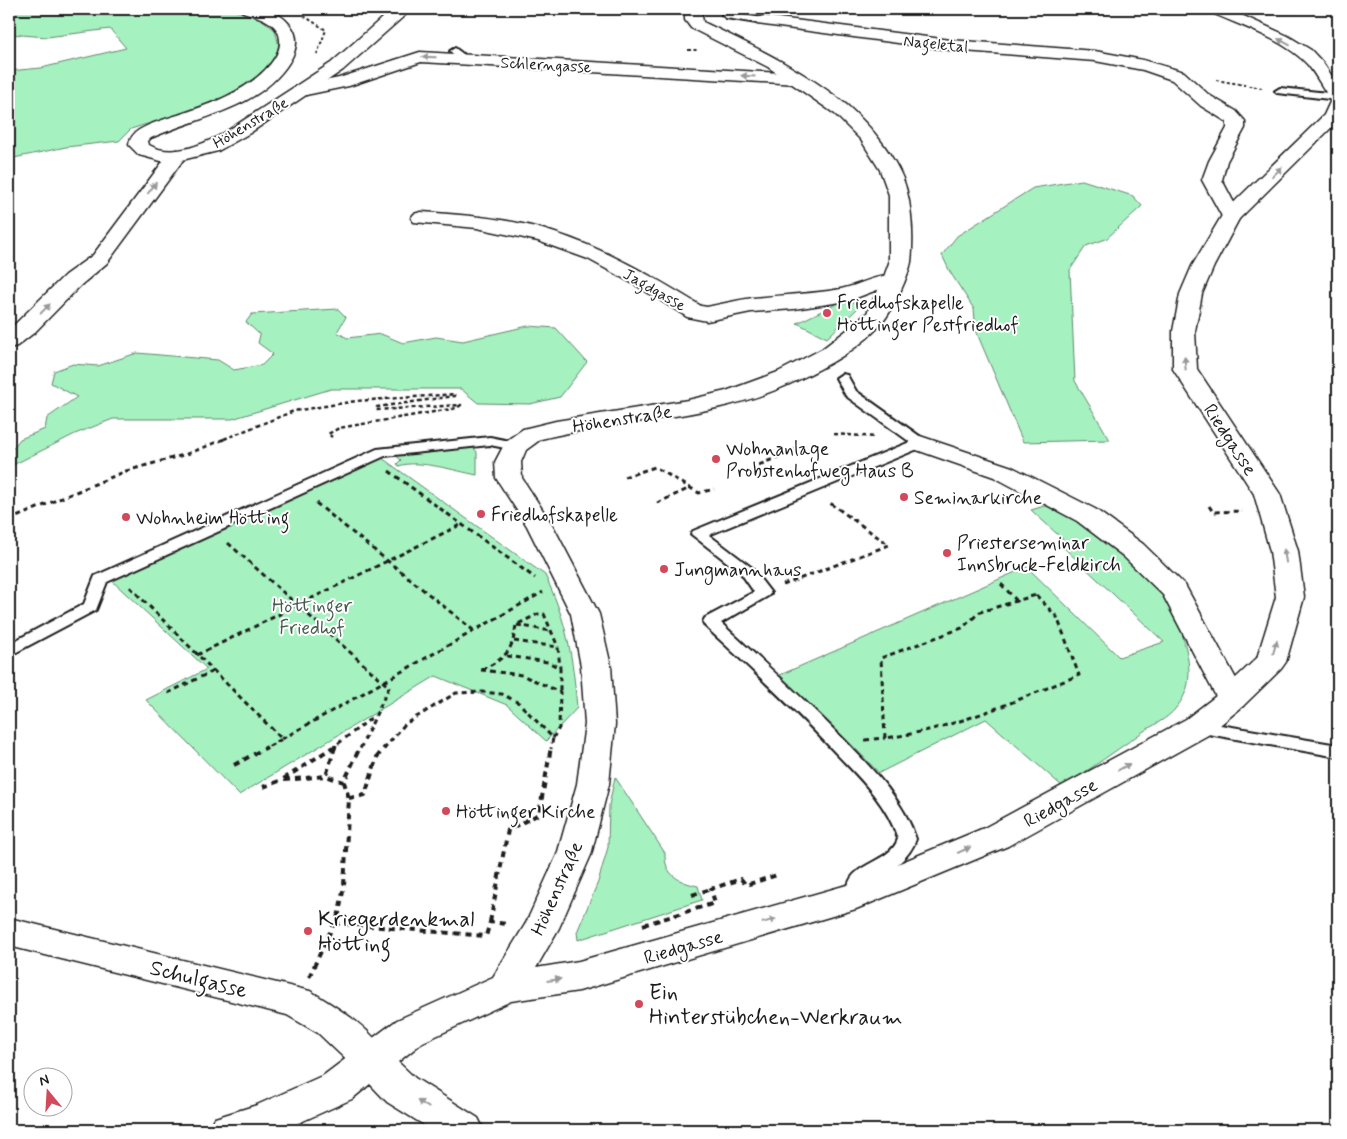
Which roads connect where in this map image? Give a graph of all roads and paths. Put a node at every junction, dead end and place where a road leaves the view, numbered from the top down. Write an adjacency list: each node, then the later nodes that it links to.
1 (249, 9): 15 (street, Höhenstraße)
2 (404, 9): 12 (street, Höhenstraße)
3 (597, 9): 7 (path)
4 (693, 9): 10 (street, Höhenstraße)
5 (1216, 9): 9 (street)
6 (1338, 10): 9 (path)
7 (633, 12)
8 (760, 15): 16 (street, Nageletal)
9 (1234, 17): 14 (street, one-way to 9)
10 (797, 79): 12 (street, Schlerngasse, one-way to 12); 18 (street, Höhenstraße)
11 (1228, 82): 13 (path)
12 (301, 91): 15 (street, Höhenstraße)
13 (1280, 91): 14 (lane)
14 (1338, 100): 16 (street, Riedgasse, one-way to 14)
15 (177, 156): 19 (street, one-way to 15)
16 (1231, 216): 34 (street, Riedgasse, one-way to 16)
17 (422, 218): 18 (street, Jagdgasse)
18 (893, 282): 24 (street, Höhenstraße)
19 (9, 341)
20 (842, 378): 22 (lane)
21 (332, 437): 35 (path)
22 (920, 443): 28 (lane); 59 (street)
23 (806, 445): 25 (path)
24 (515, 446): 51 (lane); 81 (street, Höhenstraße)
25 (760, 465)
26 (384, 467): 36 (path)
27 (624, 477): 29 (path)
28 (815, 487): 43 (lane); 43 (path)
29 (690, 488): 30 (path); 32 (path)
30 (714, 489)
31 (312, 500): 38 (path)
32 (657, 503)
33 (1209, 506): 34 (path)
34 (1272, 509): 59 (street, Riedgasse, one-way to 34)
35 (9, 520)
36 (462, 524): 38 (path); 39 (path)
37 (224, 540): 45 (path)
38 (388, 560): 45 (path); 47 (path)
39 (538, 580)
40 (127, 584): 52 (path)
41 (1001, 584): 44 (path)
42 (540, 586): 47 (path)
43 (763, 593): 65 (lane)
44 (1016, 600): 64 (path); 64 (path)
45 (297, 605): 52 (path); 56 (path)
46 (516, 625): 48 (path); 48 (path); 49 (path)
47 (473, 630): 56 (path)
48 (551, 631): 50 (path)
49 (514, 641): 50 (path); 53 (path)
50 (558, 647): 54 (path)
51 (9, 651)
52 (197, 654): 55 (path)
53 (507, 656): 54 (path); 58 (path)
54 (560, 668): 58 (path)
55 (213, 671): 57 (path); 63 (path)
56 (384, 682): 60 (path); 63 (path)
57 (168, 692)
58 (560, 692): 62 (path)
59 (1232, 699): 61 (street, Riedgasse)
60 (375, 716): 66 (path); 71 (path)
61 (1197, 727): 67 (lane); 77 (street, Riedgasse, one-way to 61)
62 (553, 738): 73 (path); 79 (path)
63 (282, 739): 68 (path)
64 (885, 739): 65 (path)
65 (838, 742): 77 (lane)
66 (336, 745): 69 (path); 70 (path)
67 (1338, 752)
68 (234, 765)
69 (326, 776): 70 (path); 71 (path)
70 (282, 780): 72 (path)
71 (344, 782): 73 (path)
72 (263, 787)
73 (350, 798): 80 (path)
74 (777, 875): 75 (path)
75 (711, 889): 76 (path); 78 (path)
76 (692, 895)
77 (856, 896): 83 (street, Riedgasse, one-way to 77)
78 (715, 903)
79 (490, 922): 80 (path); 81 (path)
80 (334, 923): 84 (path)
81 (541, 928): 83 (street, Höhenstraße)
82 (9, 932): 84 (street, Schulgasse)
83 (506, 987): 85 (street, Riedgasse)
84 (297, 1002): 85 (street, Schulgasse)
85 (371, 1060): 86 (street, Riedgasse); 87 (street, Schulgasse, one-way to 85)
86 (229, 1130)
87 (464, 1130)

